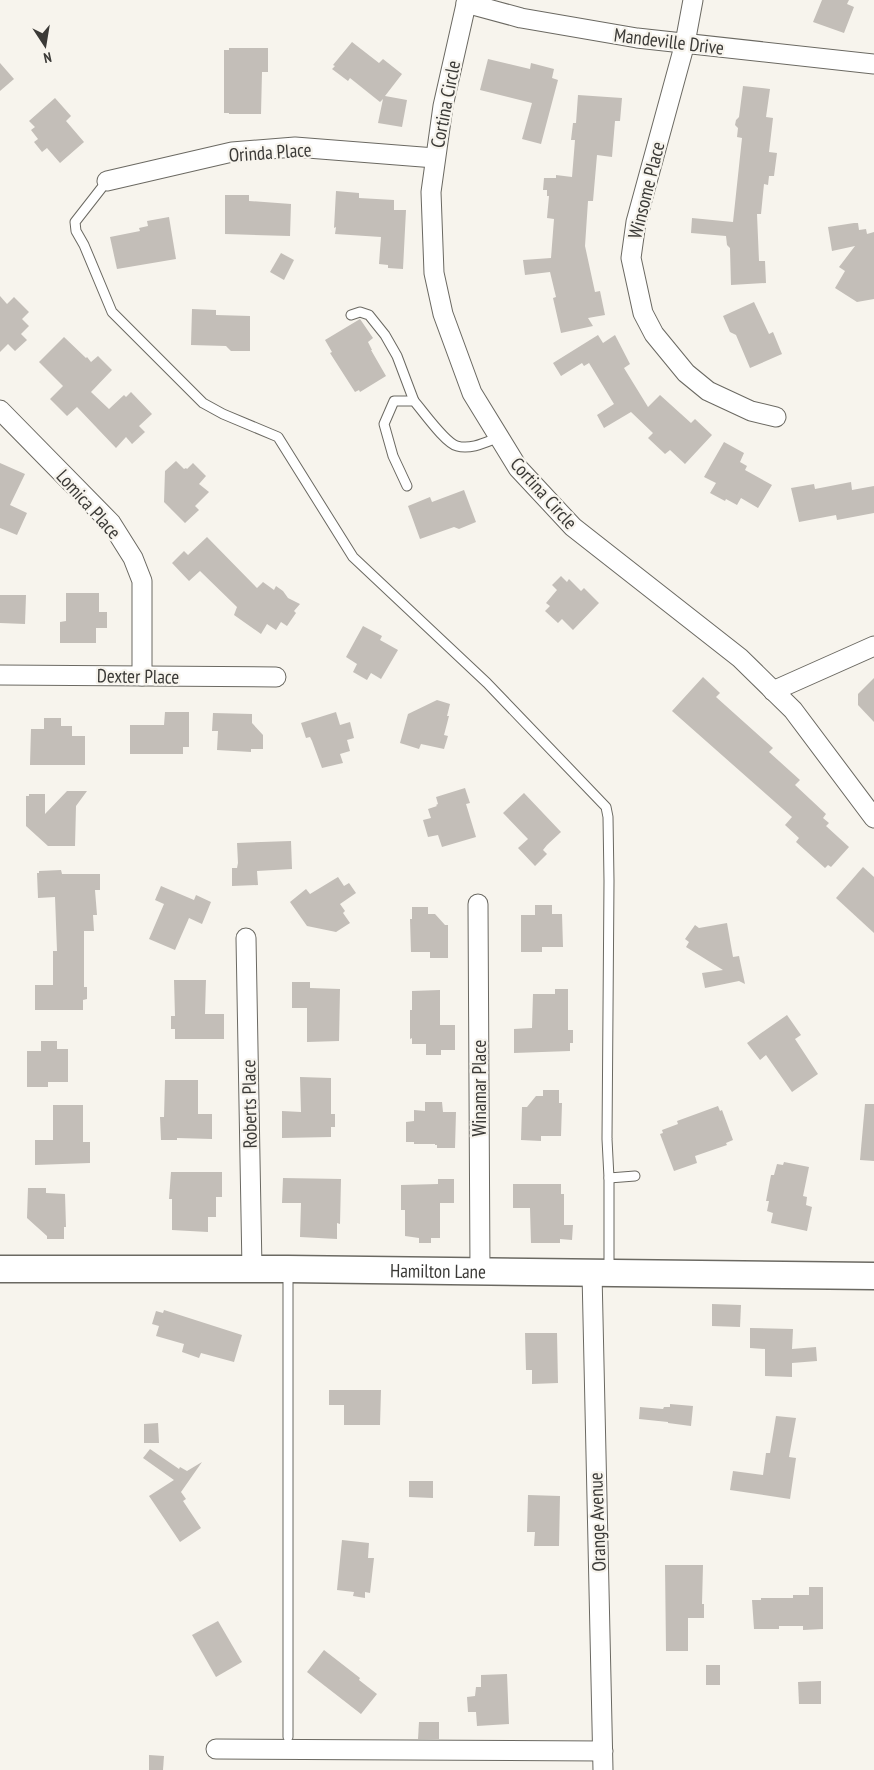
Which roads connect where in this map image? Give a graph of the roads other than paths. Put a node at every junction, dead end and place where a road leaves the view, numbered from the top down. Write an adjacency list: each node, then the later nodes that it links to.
1 (693, 0): 3 (street, Winsome Place)
2 (467, 1): 3 (street, Mandeville Drive); 5 (street, Cortina Circle)
3 (685, 43): 4 (street, Mandeville Drive); 10 (street, Winsome Place)
4 (874, 64)
5 (435, 158): 6 (street, Orinda Place); 11 (street, Cortina Circle)
6 (107, 181): 22 (lane)
7 (351, 315): 8 (lane)
8 (414, 401): 11 (lane); 12 (lane)
9 (0, 410): 15 (street, Lomica Place)
10 (776, 417)
11 (499, 437): 17 (street, Cortina Circle)
12 (407, 486)
13 (874, 646): 17 (street)
14 (0, 675): 15 (street, Dexter Place)
15 (142, 676): 16 (street, Dexter Place)
16 (276, 677)
17 (773, 691): 18 (street, Cortina Circle)
18 (874, 818)
19 (478, 904): 26 (street, Winamar Place)
20 (246, 938): 25 (street, Roberts Place)
21 (635, 1176): 22 (lane)
22 (609, 1178): 27 (lane)
23 (0, 1269): 25 (street, Hamilton Lane)
24 (288, 1269): 25 (street, Hamilton Lane); 26 (street, Hamilton Lane); 29 (lane)
25 (252, 1270)
26 (480, 1271): 27 (street, Hamilton Lane)
27 (600, 1274): 28 (street, Hamilton Lane); 31 (street, Orange Avenue)
28 (874, 1276)
29 (288, 1737)
30 (216, 1749): 31 (street)
31 (603, 1751): 32 (street, Orange Avenue)
32 (603, 1770)

